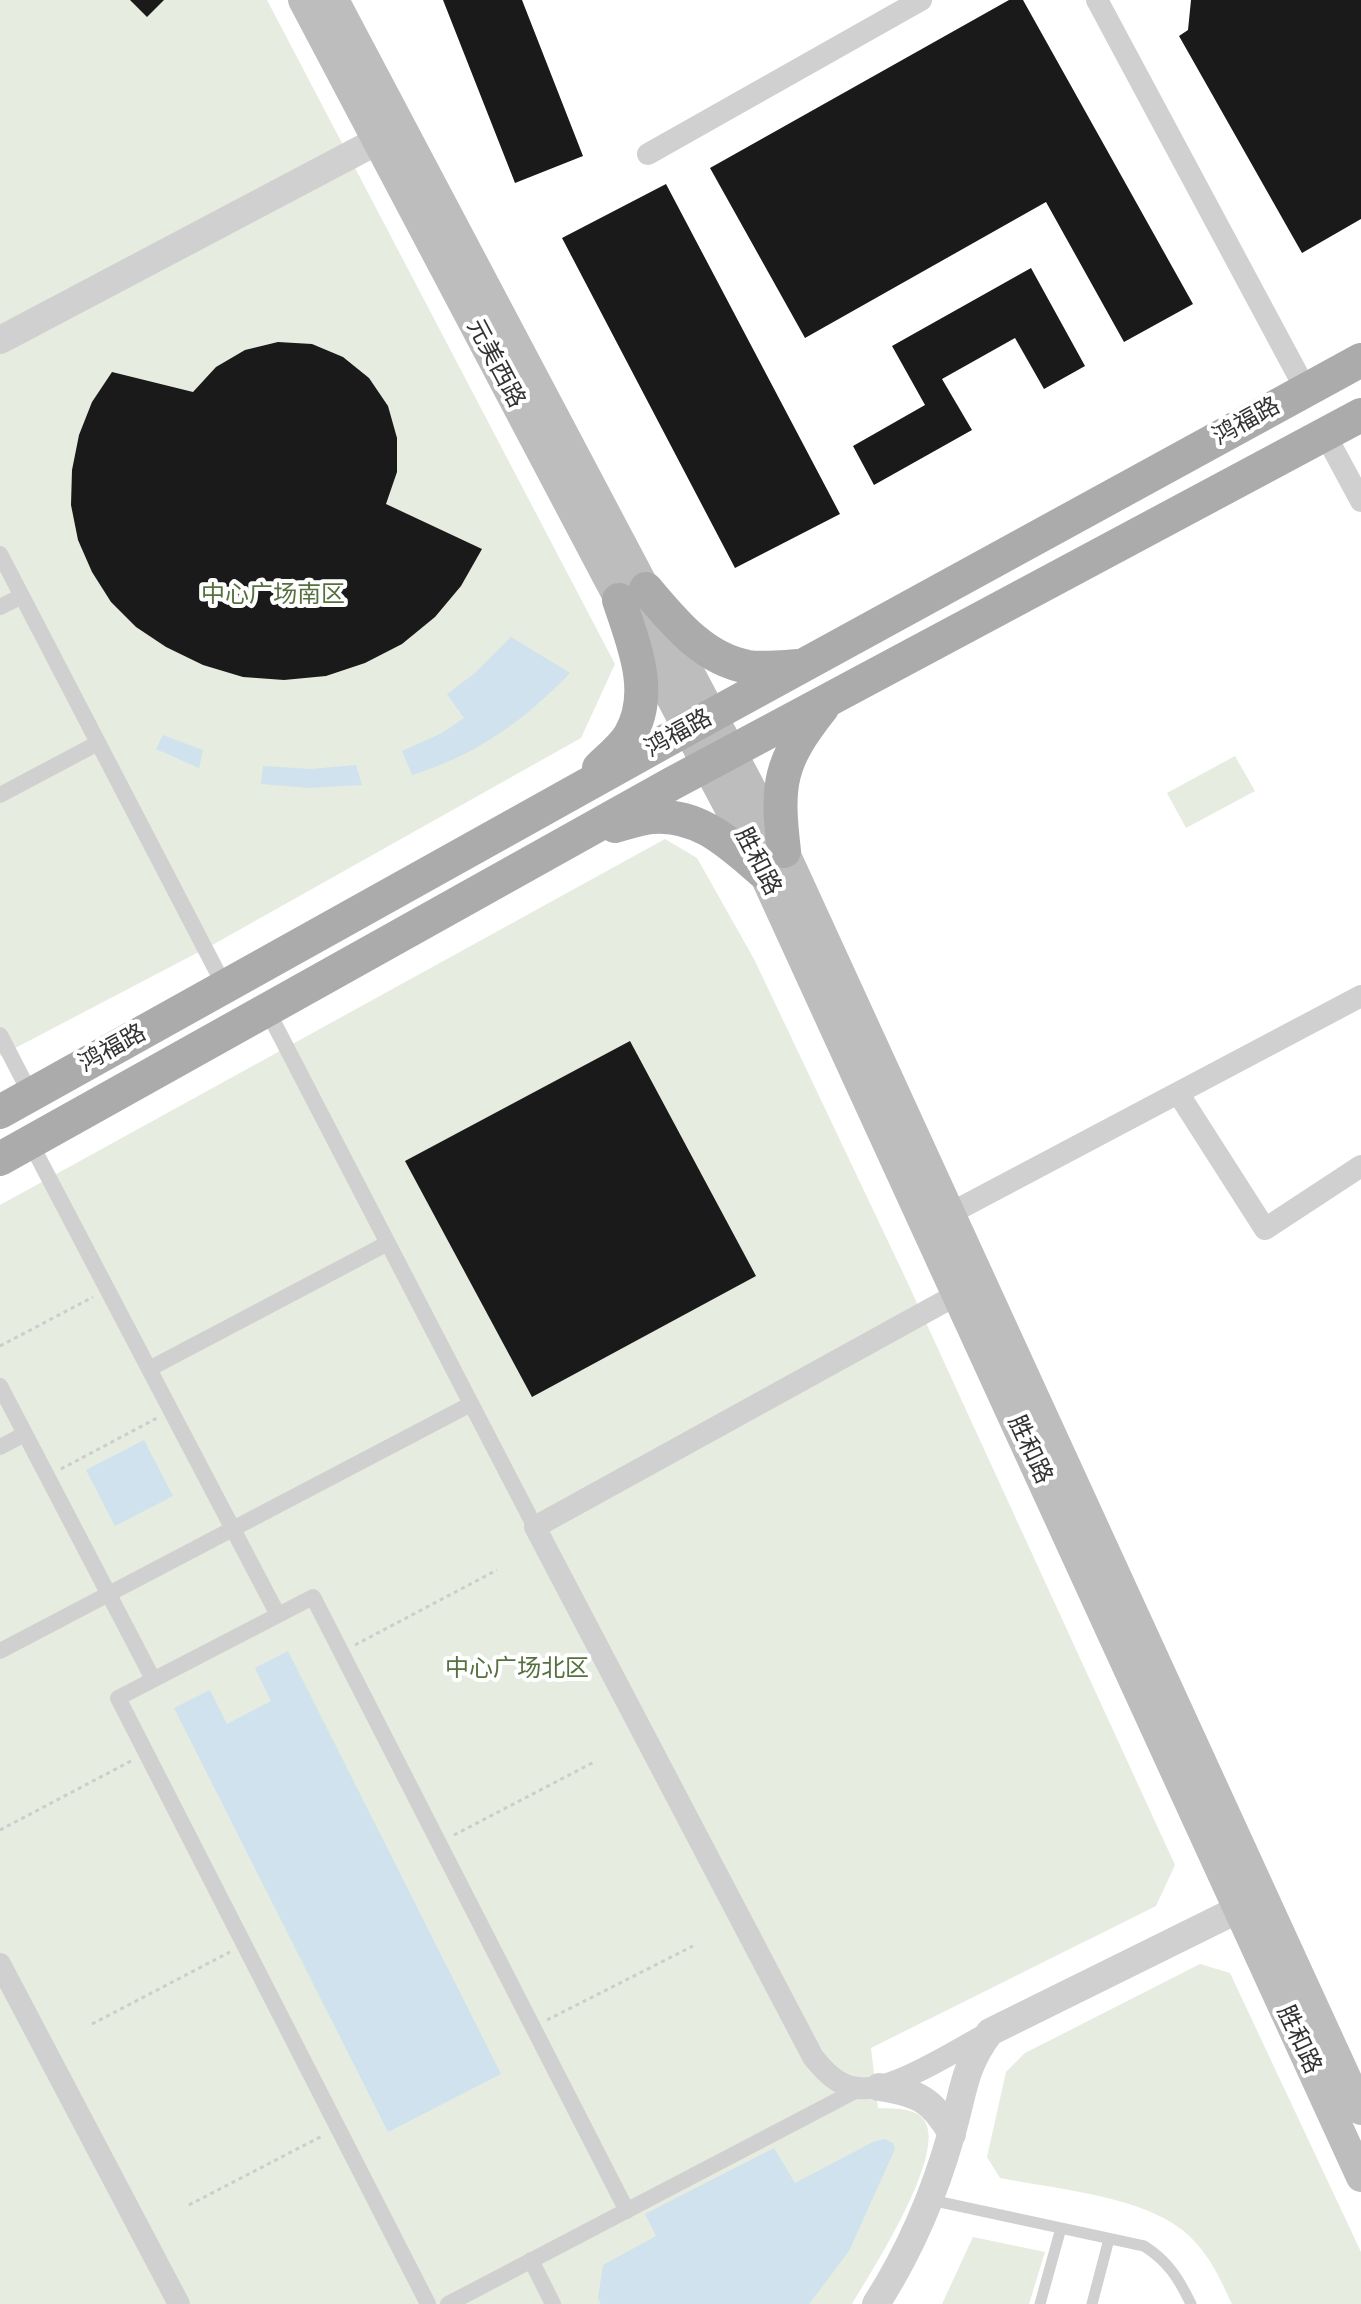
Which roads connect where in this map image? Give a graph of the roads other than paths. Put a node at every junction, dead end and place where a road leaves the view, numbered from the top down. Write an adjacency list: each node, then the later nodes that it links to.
1 (303, 0): 5 (main road, 元美西路)
2 (334, 0): 14 (main road, 元美西路)
3 (921, 0): 6 (street)
4 (1097, 0): 9 (street)
5 (377, 141): 7 (street); 14 (main road, 元美西路)
6 (648, 154)
7 (0, 340)
8 (1361, 360): 9 (main road, 鸿福路)
9 (1306, 390): 17 (main road, 鸿福路)
10 (1361, 415): 11 (main road, 鸿福路)
11 (1326, 436): 12 (street); 18 (main road, 鸿福路)
12 (1361, 501)
13 (0, 554): 15 (street)
14 (632, 594): 17 (main road); 19 (main road, 元美西路); 23 (main road)
15 (22, 596): 16 (street); 20 (street)
16 (0, 607)
17 (802, 666): 19 (main road, 鸿福路)
18 (828, 701): 21 (main road, 鸿福路); 25 (main road)
19 (700, 722): 21 (main road, 胜和路); 23 (main road, 鸿福路)
20 (98, 743): 22 (street); 26 (street)
21 (719, 759): 24 (main road, 鸿福路); 25 (main road, 胜和路)
22 (0, 795)
23 (555, 803): 26 (main road, 鸿福路)
24 (580, 835): 25 (main road); 28 (main road, 鸿福路)
25 (774, 862): 36 (main road, 胜和路); 38 (main road, 胜和路)
26 (225, 987): 31 (main road, 鸿福路)
27 (1361, 996): 30 (street)
28 (267, 1010): 33 (main road, 鸿福路); 37 (street)
29 (0, 1035): 31 (street)
30 (1178, 1093): 35 (street); 36 (street)
31 (31, 1095): 32 (main road, 鸿福路)
32 (0, 1112)
33 (30, 1142): 34 (main road, 鸿福路); 39 (street)
34 (0, 1159)
35 (1361, 1166)
36 (951, 1213): 50 (main road, 胜和路)
37 (388, 1243): 39 (street); 41 (street)
38 (958, 1294): 44 (street); 50 (main road, 胜和路)
39 (149, 1369): 45 (street)
40 (0, 1386): 42 (street)
41 (471, 1404): 44 (street); 45 (street)
42 (25, 1434): 43 (street); 46 (street)
43 (0, 1447)
44 (535, 1527): 53 (street)
45 (233, 1529): 46 (street); 47 (street)
46 (108, 1594): 48 (street); 49 (street)
47 (278, 1615): 49 (street); 58 (street)
48 (0, 1651)
49 (153, 1679): 63 (street)
50 (1251, 1902): 52 (street); 54 (main road, 胜和路); 56 (main road, 胜和路)
51 (0, 1964): 62 (street)
52 (990, 2032): 53 (street); 55 (street)
53 (869, 2088): 55 (street); 58 (street)
54 (1361, 2110)
55 (952, 2134): 57 (street)
56 (1361, 2177)
57 (930, 2200): 59 (lane); 66 (street)
58 (627, 2211): 61 (street)
59 (1061, 2228): 60 (lane); 67 (lane)
60 (1109, 2239): 68 (lane); 69 (lane)
61 (531, 2260): 64 (street); 65 (street)
62 (179, 2304)
63 (428, 2304)
64 (448, 2304)
65 (553, 2304)
66 (876, 2304)
67 (1040, 2304)
68 (1092, 2304)
69 (1191, 2304)

